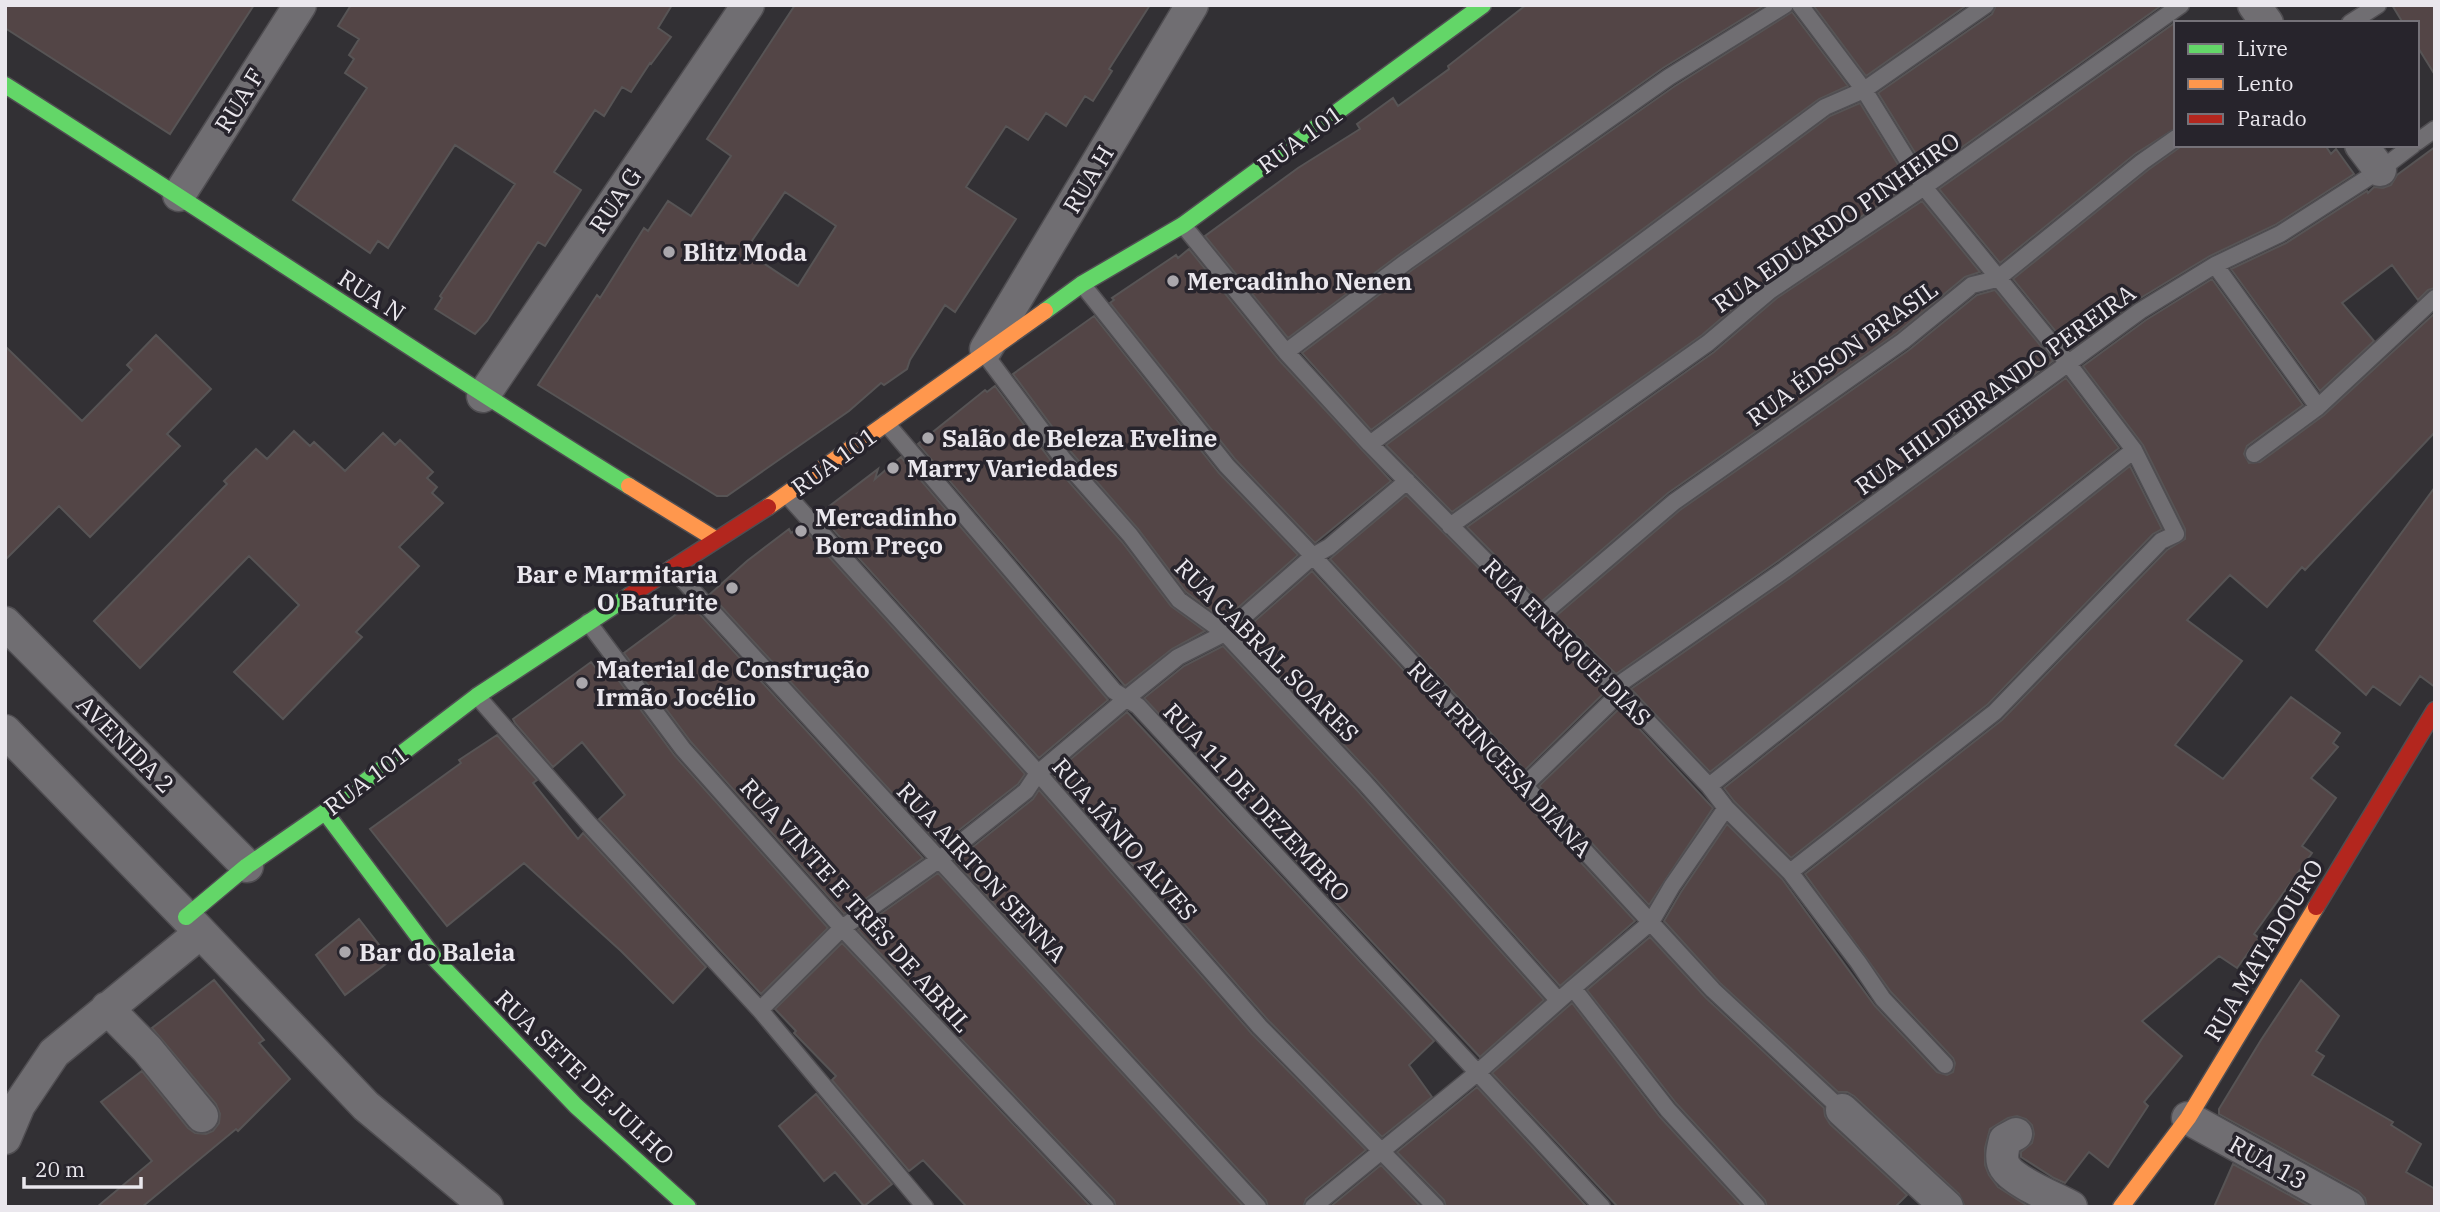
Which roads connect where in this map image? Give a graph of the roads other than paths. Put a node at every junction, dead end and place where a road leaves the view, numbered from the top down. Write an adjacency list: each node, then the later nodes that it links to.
1 (300, 5): 22 (street, RUA F)
2 (748, 5): 31 (street, RUA G)
3 (1192, 5): 29 (street, RUA H)
4 (1483, 5): 23 (street, RUA 101)
5 (1785, 5): 28 (lane)
6 (1800, 5): 14 (lane)
7 (1986, 5): 14 (lane)
8 (2180, 5): 21 (lane, RUA EDUARDO PINHEIRO)
9 (2254, 5): 11 (street)
10 (2378, 5): 12 (lane)
11 (2266, 21)
12 (2353, 21)
13 (5, 85): 22 (street, RUA N)
14 (1864, 90): 21 (lane); 34 (lane)
15 (2435, 129): 17 (lane)
16 (2174, 139): 25 (lane, RUA ÉDSON BRASIL)
17 (2419, 141)
18 (2363, 147): 20 (street)
19 (2410, 147): 20 (lane, RUA HILDEBRANDO PEREIRA)
20 (2380, 170): 24 (lane, RUA HILDEBRANDO PEREIRA)
21 (1924, 187): 25 (lane); 39 (lane, RUA EDUARDO PINHEIRO)
22 (179, 195): 31 (street, RUA N)
23 (1183, 225): 26 (street, RUA 101); 28 (lane, RUA ENRIQUE DIAS)
24 (2215, 265): 30 (lane, RUA HILDEBRANDO PEREIRA); 32 (lane)
25 (1997, 279): 30 (lane); 43 (lane, RUA ÉDSON BRASIL)
26 (1082, 285): 29 (street, RUA 101); 41 (lane, RUA PRINCESA DIANA)
27 (2435, 298): 32 (lane)
28 (1286, 352): 34 (lane, RUA ENRIQUE DIAS)
29 (984, 353): 33 (street, RUA 101); 46 (lane, RUA CABRAL SOARES)
30 (2067, 362): 35 (lane); 47 (lane, RUA HILDEBRANDO PEREIRA)
31 (483, 396): 40 (street, RUA N)
32 (2318, 407): 36 (lane)
33 (886, 423): 38 (street, RUA 101); 49 (lane, RUA 11 DE DEZEMBRO)
34 (1370, 444): 37 (lane, RUA ENRIQUE DIAS)
35 (2134, 450): 54 (lane); 59 (lane)
36 (2254, 454)
37 (1407, 481): 39 (lane, RUA ENRIQUE DIAS); 41 (lane)
38 (787, 495): 40 (street, RUA 101); 52 (lane, RUA JÂNIO ALVES)
39 (1450, 526): 43 (lane, RUA ENRIQUE DIAS)
40 (715, 539): 42 (street, RUA 101)
41 (1313, 556): 46 (lane); 53 (lane, RUA PRINCESA DIANA)
42 (672, 568): 44 (street, RUA 101); 57 (lane, RUA AIRTON SENNA)
43 (1540, 616): 47 (lane, RUA ENRIQUE DIAS)
44 (588, 622): 48 (street, RUA 101); 62 (lane, RUA VINTE E TRÊS DE ABRIL)
45 (5, 623): 58 (street, AVENIDA 2)
46 (1225, 633): 49 (lane); 64 (lane, RUA CABRAL SOARES)
47 (1618, 690): 53 (lane, RUA HILDEBRANDO PEREIRA); 54 (lane, RUA ENRIQUE DIAS)
48 (477, 696): 56 (street, RUA 101); 66 (lane)
49 (1126, 698): 52 (lane); 68 (lane, RUA 11 DE DEZEMBRO)
50 (2435, 710): 71 (street, RUA MATADOURO)
51 (5, 731): 61 (street)
52 (1038, 773): 57 (lane); 74 (lane, RUA JÂNIO ALVES)
53 (1525, 785): 60 (lane, RUA PRINCESA DIANA)
54 (1709, 786): 55 (lane, RUA ENRIQUE DIAS)
55 (1726, 808): 59 (lane, RUA ENRIQUE DIAS); 60 (lane)
56 (325, 812): 58 (street, RUA 101); 77 (street, RUA SETE DE JULHO)
57 (940, 859): 62 (lane); 75 (lane, RUA AIRTON SENNA)
58 (247, 866): 61 (street, RUA 101)
59 (1790, 873): 67 (lane, RUA ENRIQUE DIAS)
60 (1651, 922): 63 (lane); 69 (lane, RUA PRINCESA DIANA)
61 (193, 925): 65 (street, RUA 101); 76 (street)
62 (842, 928): 66 (lane); 79 (lane, RUA VINTE E TRÊS DE ABRIL)
63 (1573, 988): 64 (lane); 83 (lane)
64 (1558, 1000): 68 (lane)
65 (107, 1008): 70 (street); 73 (street, RUA 101)
66 (760, 1010): 78 (lane)
67 (1945, 1065)
68 (1477, 1073): 74 (lane); 82 (lane, RUA 11 DE DEZEMBRO)
69 (1842, 1110): 84 (street, RUA PRINCESA DIANA)
70 (202, 1116)
71 (2188, 1118): 86 (street, RUA MATADOURO); 87 (street, RUA 13)
72 (2016, 1134): 85 (street)
73 (5, 1138)
74 (1381, 1150): 80 (lane); 81 (lane, RUA JÂNIO ALVES)
75 (1255, 1206)
76 (487, 1207)
77 (688, 1207)
78 (925, 1207)
79 (1105, 1207)
80 (1313, 1207)
81 (1436, 1207)
82 (1602, 1207)
83 (1758, 1207)
84 (1947, 1207)
85 (2071, 1207)
86 (2121, 1207)
87 (2349, 1207)

